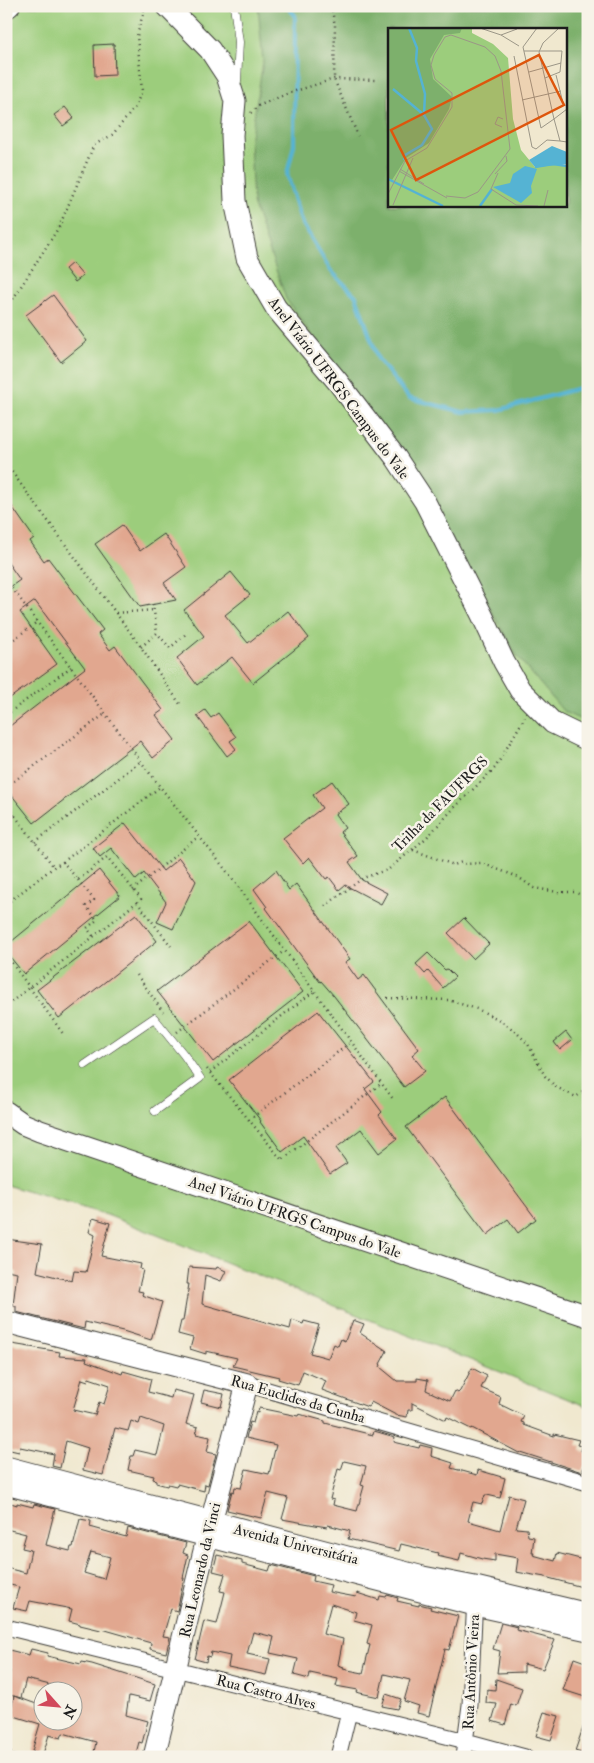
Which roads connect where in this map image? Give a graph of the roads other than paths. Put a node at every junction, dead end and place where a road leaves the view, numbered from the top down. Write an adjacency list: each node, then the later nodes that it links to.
1 (167, 6): 3 (street, Anel Viário UFRGS Campus do Vale)
2 (234, 6): 3 (lane, Anel Viário UFRGS Campus do Vale)
3 (235, 101): 4 (street, Anel Viário UFRGS Campus do Vale)
4 (588, 740)
5 (85, 1065): 6 (lane)
6 (155, 1110)
7 (6, 1112): 8 (street, Anel Viário UFRGS Campus do Vale)
8 (588, 1316)
9 (6, 1322): 10 (street, Rua Euclides da Cunha)
10 (247, 1384): 12 (street, Rua Euclides da Cunha); 14 (street, Rua Leonardo da Vinci)
11 (6, 1467): 14 (street, Avenida Universitária)
12 (588, 1483)
13 (6, 1484): 14 (street, Avenida Universitária)
14 (209, 1529): 15 (street, Avenida Universitária); 19 (street, Rua Leonardo da Vinci)
15 (475, 1596): 16 (street, Avenida Universitária); 18 (street, Avenida Universitária); 21 (street, Rua Antônio Vieira)
16 (588, 1614)
17 (6, 1627): 19 (street, Rua Castro Alves)
18 (588, 1630)
19 (176, 1670): 20 (street, Rua Castro Alves); 22 (street, Rua Leonardo da Vinci)
20 (349, 1712): 21 (street, Rua Castro Alves); 23 (street)
21 (466, 1740): 24 (street, Rua Antônio Vieira); 25 (street, Rua Castro Alves)
22 (154, 1757)
23 (338, 1757)
24 (464, 1757)
25 (525, 1757)

